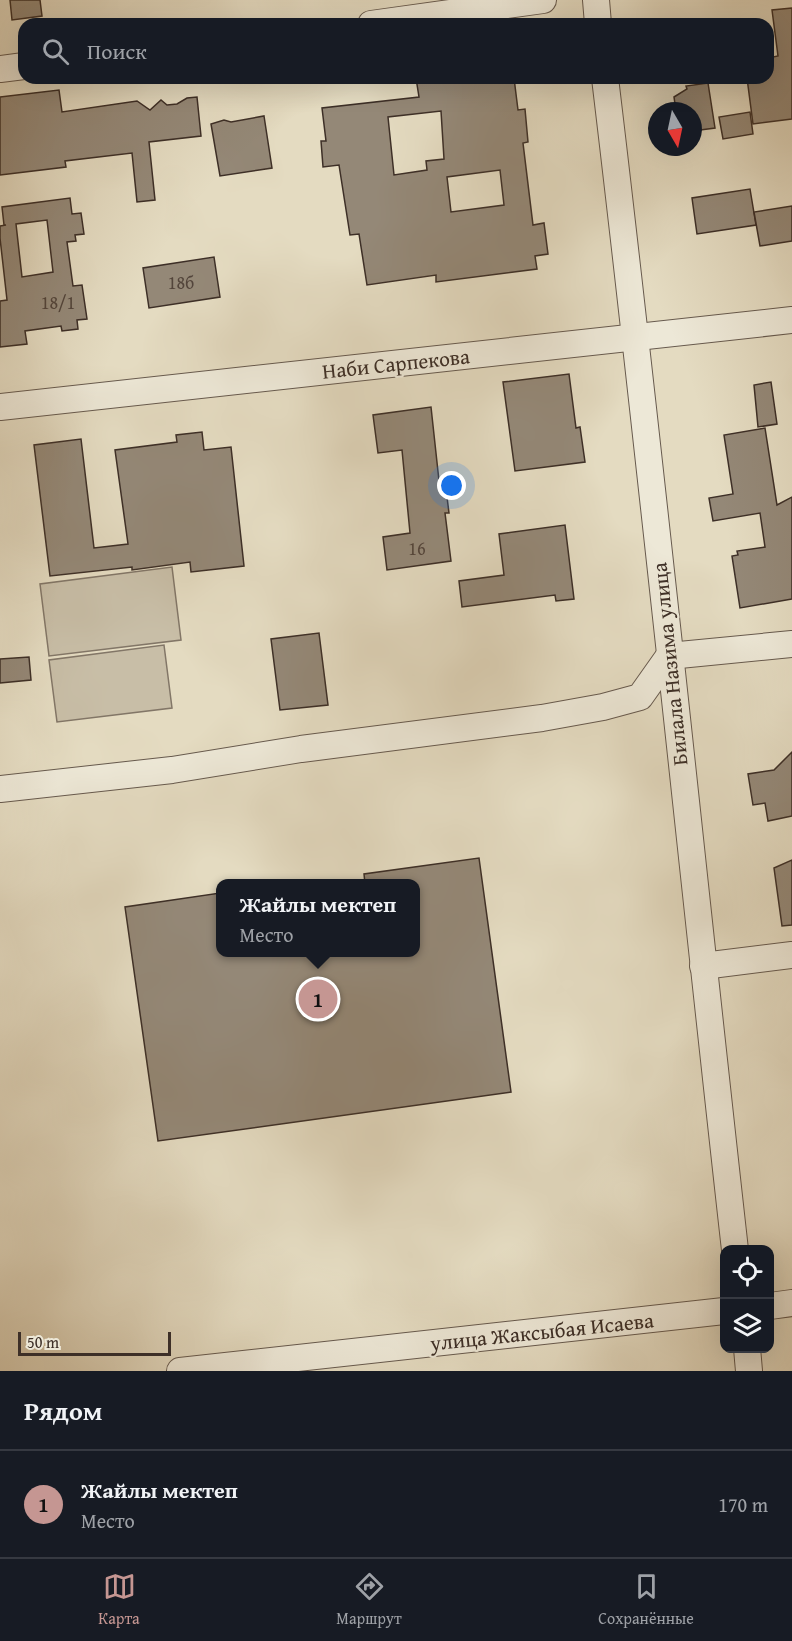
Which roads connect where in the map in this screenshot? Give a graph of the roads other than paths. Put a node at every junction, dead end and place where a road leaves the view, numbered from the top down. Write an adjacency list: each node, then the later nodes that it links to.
1 (543, 0): 3 (street)
2 (596, 0): 4 (street)
3 (414, 18)
4 (598, 18)
5 (18, 67): 6 (street)
6 (0, 69)
7 (606, 84): 9 (street, Билала Назима улица)
8 (792, 320): 9 (street, Наби Сарпекова)
9 (636, 336): 10 (street, Наби Сарпекова); 12 (street, Билала Назима улица)
10 (0, 407)
11 (792, 644): 12 (street)
12 (669, 656): 13 (street); 15 (street, Билала Назима улица)
13 (0, 789)
14 (792, 955): 15 (street)
15 (703, 966): 16 (street, Билала Назима улица)
16 (734, 1245)
17 (792, 1303): 18 (street)
18 (774, 1305)
19 (720, 1311): 21 (street, улица Жаксыбая Исаева)
20 (747, 1353): 22 (street)
21 (180, 1371)
22 (749, 1371)

